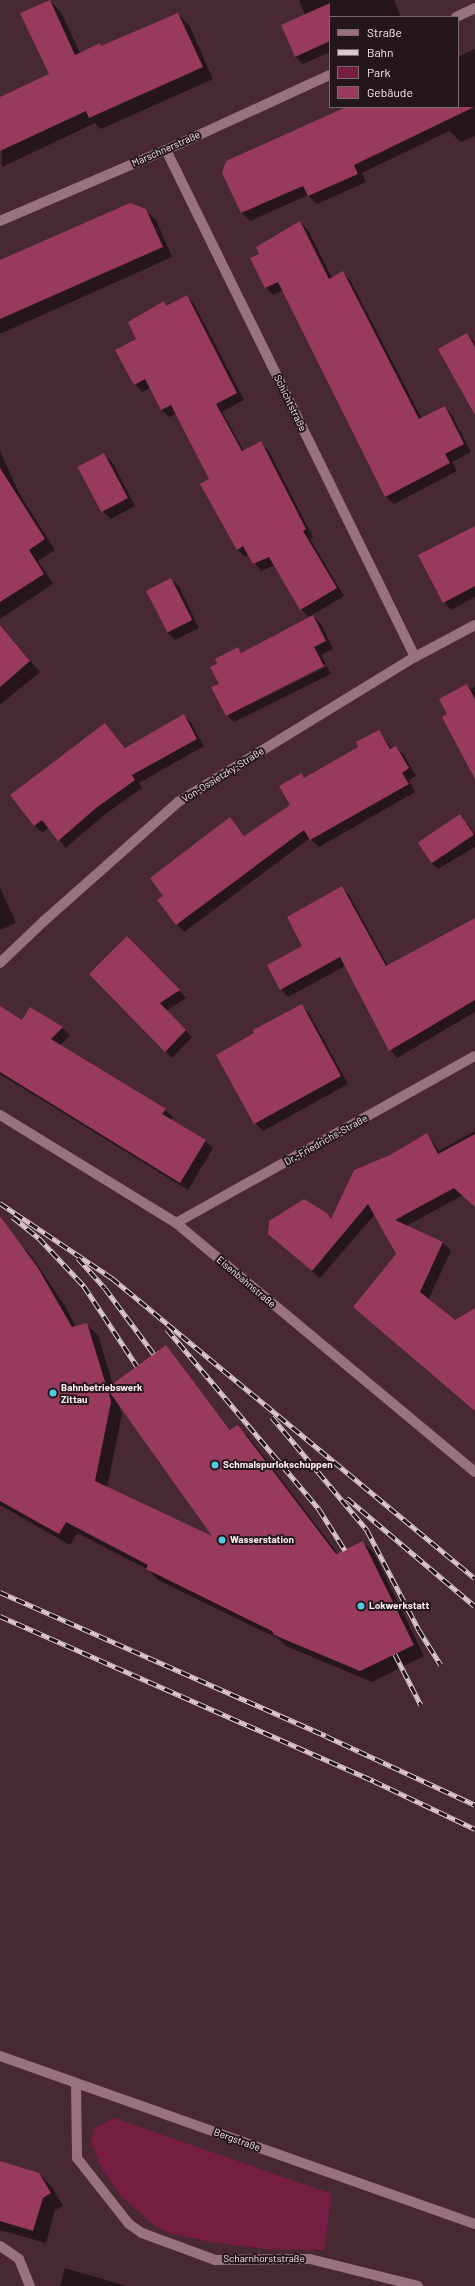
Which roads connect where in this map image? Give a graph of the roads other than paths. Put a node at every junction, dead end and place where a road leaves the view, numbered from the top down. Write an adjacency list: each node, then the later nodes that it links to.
1 (475, 8): 2 (street)
2 (458, 16)
3 (329, 75): 4 (street, Marschnerstraße)
4 (166, 150): 5 (street, Marschnerstraße); 7 (street, Schichtstraße)
5 (0, 221)
6 (475, 625): 7 (street, Von-Ossietzky-Straße)
7 (414, 657): 8 (street, Von-Ossietzky-Straße)
8 (0, 963)
9 (475, 1056): 11 (street, Dr.-Friedrichs-Straße)
10 (0, 1115): 11 (street, Eisenbahnstraße)
11 (176, 1223): 12 (street, Eisenbahnstraße)
12 (475, 1472)
13 (0, 2056): 14 (street, Bergstraße)
14 (76, 2083): 15 (street, Bergstraße); 18 (street, Scharnhorststraße)
15 (475, 2224)
16 (0, 2246): 17 (street)
17 (30, 2286)
18 (418, 2286)

